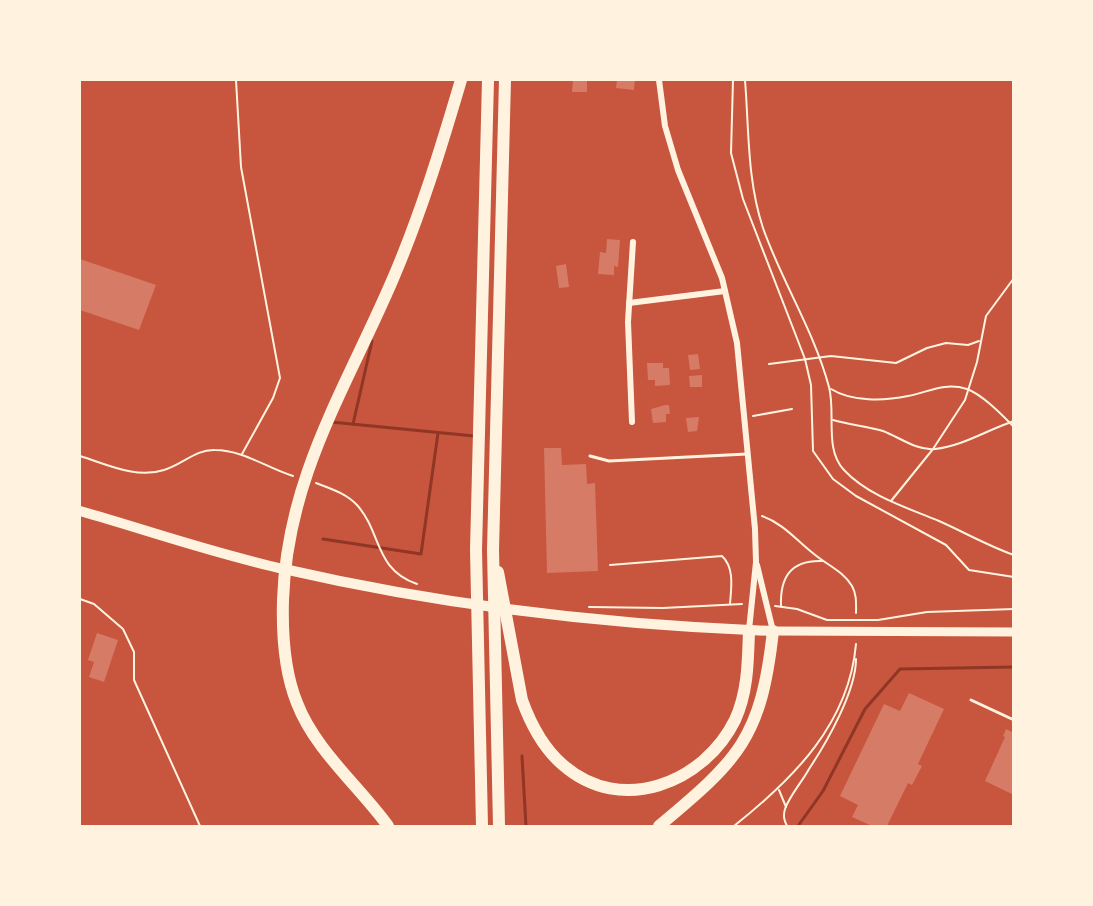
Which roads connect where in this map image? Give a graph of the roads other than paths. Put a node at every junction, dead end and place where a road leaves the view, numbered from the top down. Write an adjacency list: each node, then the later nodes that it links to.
1 (461, 80): 14 (highway)
2 (488, 80): 21 (highway)
3 (505, 80): 12 (highway)
4 (659, 80): 6 (street)
5 (633, 242): 7 (street)
6 (725, 291): 7 (street); 9 (street)
7 (629, 303): 8 (street)
8 (632, 422)
9 (749, 454): 10 (lane); 13 (street)
10 (590, 456)
11 (80, 511): 14 (main road)
12 (494, 550): 15 (highway); 22 (highway)
13 (756, 562): 15 (street); 16 (street)
14 (284, 569): 15 (main road); 20 (highway)
15 (749, 630): 16 (main road)
16 (773, 631): 17 (main road); 23 (highway)
17 (1014, 632)
18 (971, 700): 19 (lane)
19 (1014, 720)
20 (388, 826)
21 (482, 826)
22 (499, 826)
23 (659, 826)

